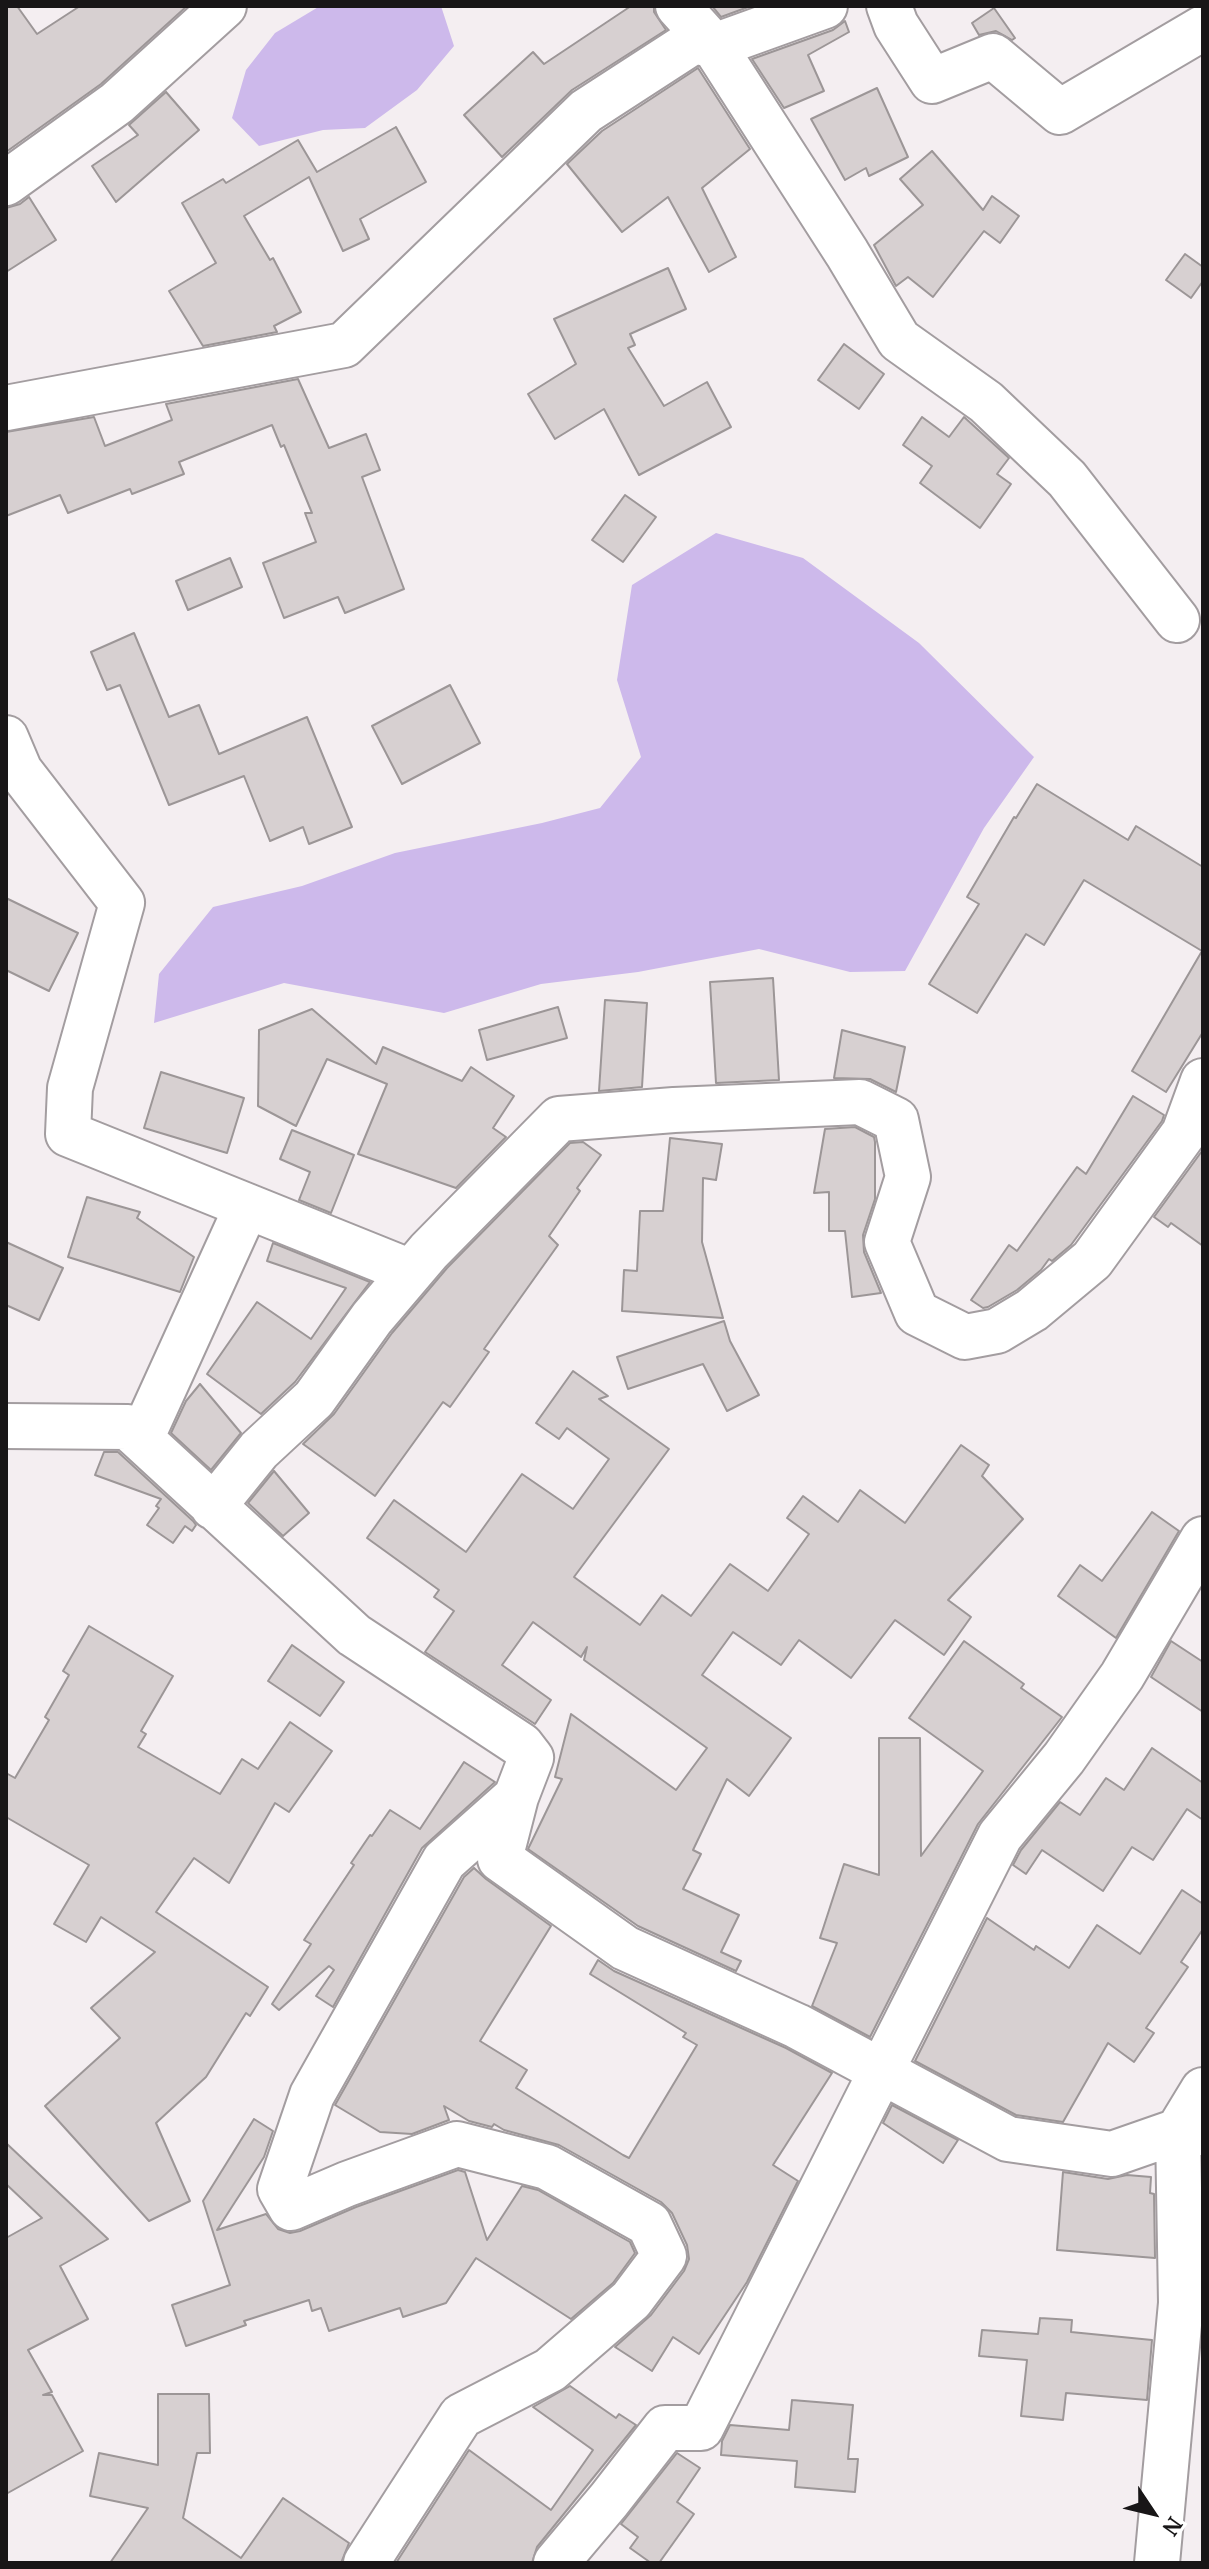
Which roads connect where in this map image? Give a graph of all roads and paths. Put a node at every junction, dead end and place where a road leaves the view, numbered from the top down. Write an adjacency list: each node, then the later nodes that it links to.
1 (224, 6): 7 (street)
2 (678, 6): 6 (street)
3 (825, 6): 6 (street)
4 (889, 6): 5 (street)
5 (1203, 28)
6 (714, 46): 8 (street); 9 (street)
7 (6, 183)
8 (6, 408)
9 (1177, 620)
10 (6, 738): 13 (street)
11 (1203, 1081): 12 (street)
12 (1194, 1140): 14 (street)
13 (247, 1206): 14 (street); 16 (street)
14 (411, 1272): 17 (street)
15 (6, 1426): 16 (street)
16 (141, 1439): 17 (street)
17 (213, 1507): 19 (street)
18 (1203, 1539): 20 (street)
19 (516, 1797): 20 (street); 23 (street)
20 (882, 2071): 22 (street); 24 (street)
21 (1203, 2090): 22 (street)
22 (1190, 2132): 25 (street)
23 (366, 2563)
24 (556, 2563)
25 (1157, 2563)

